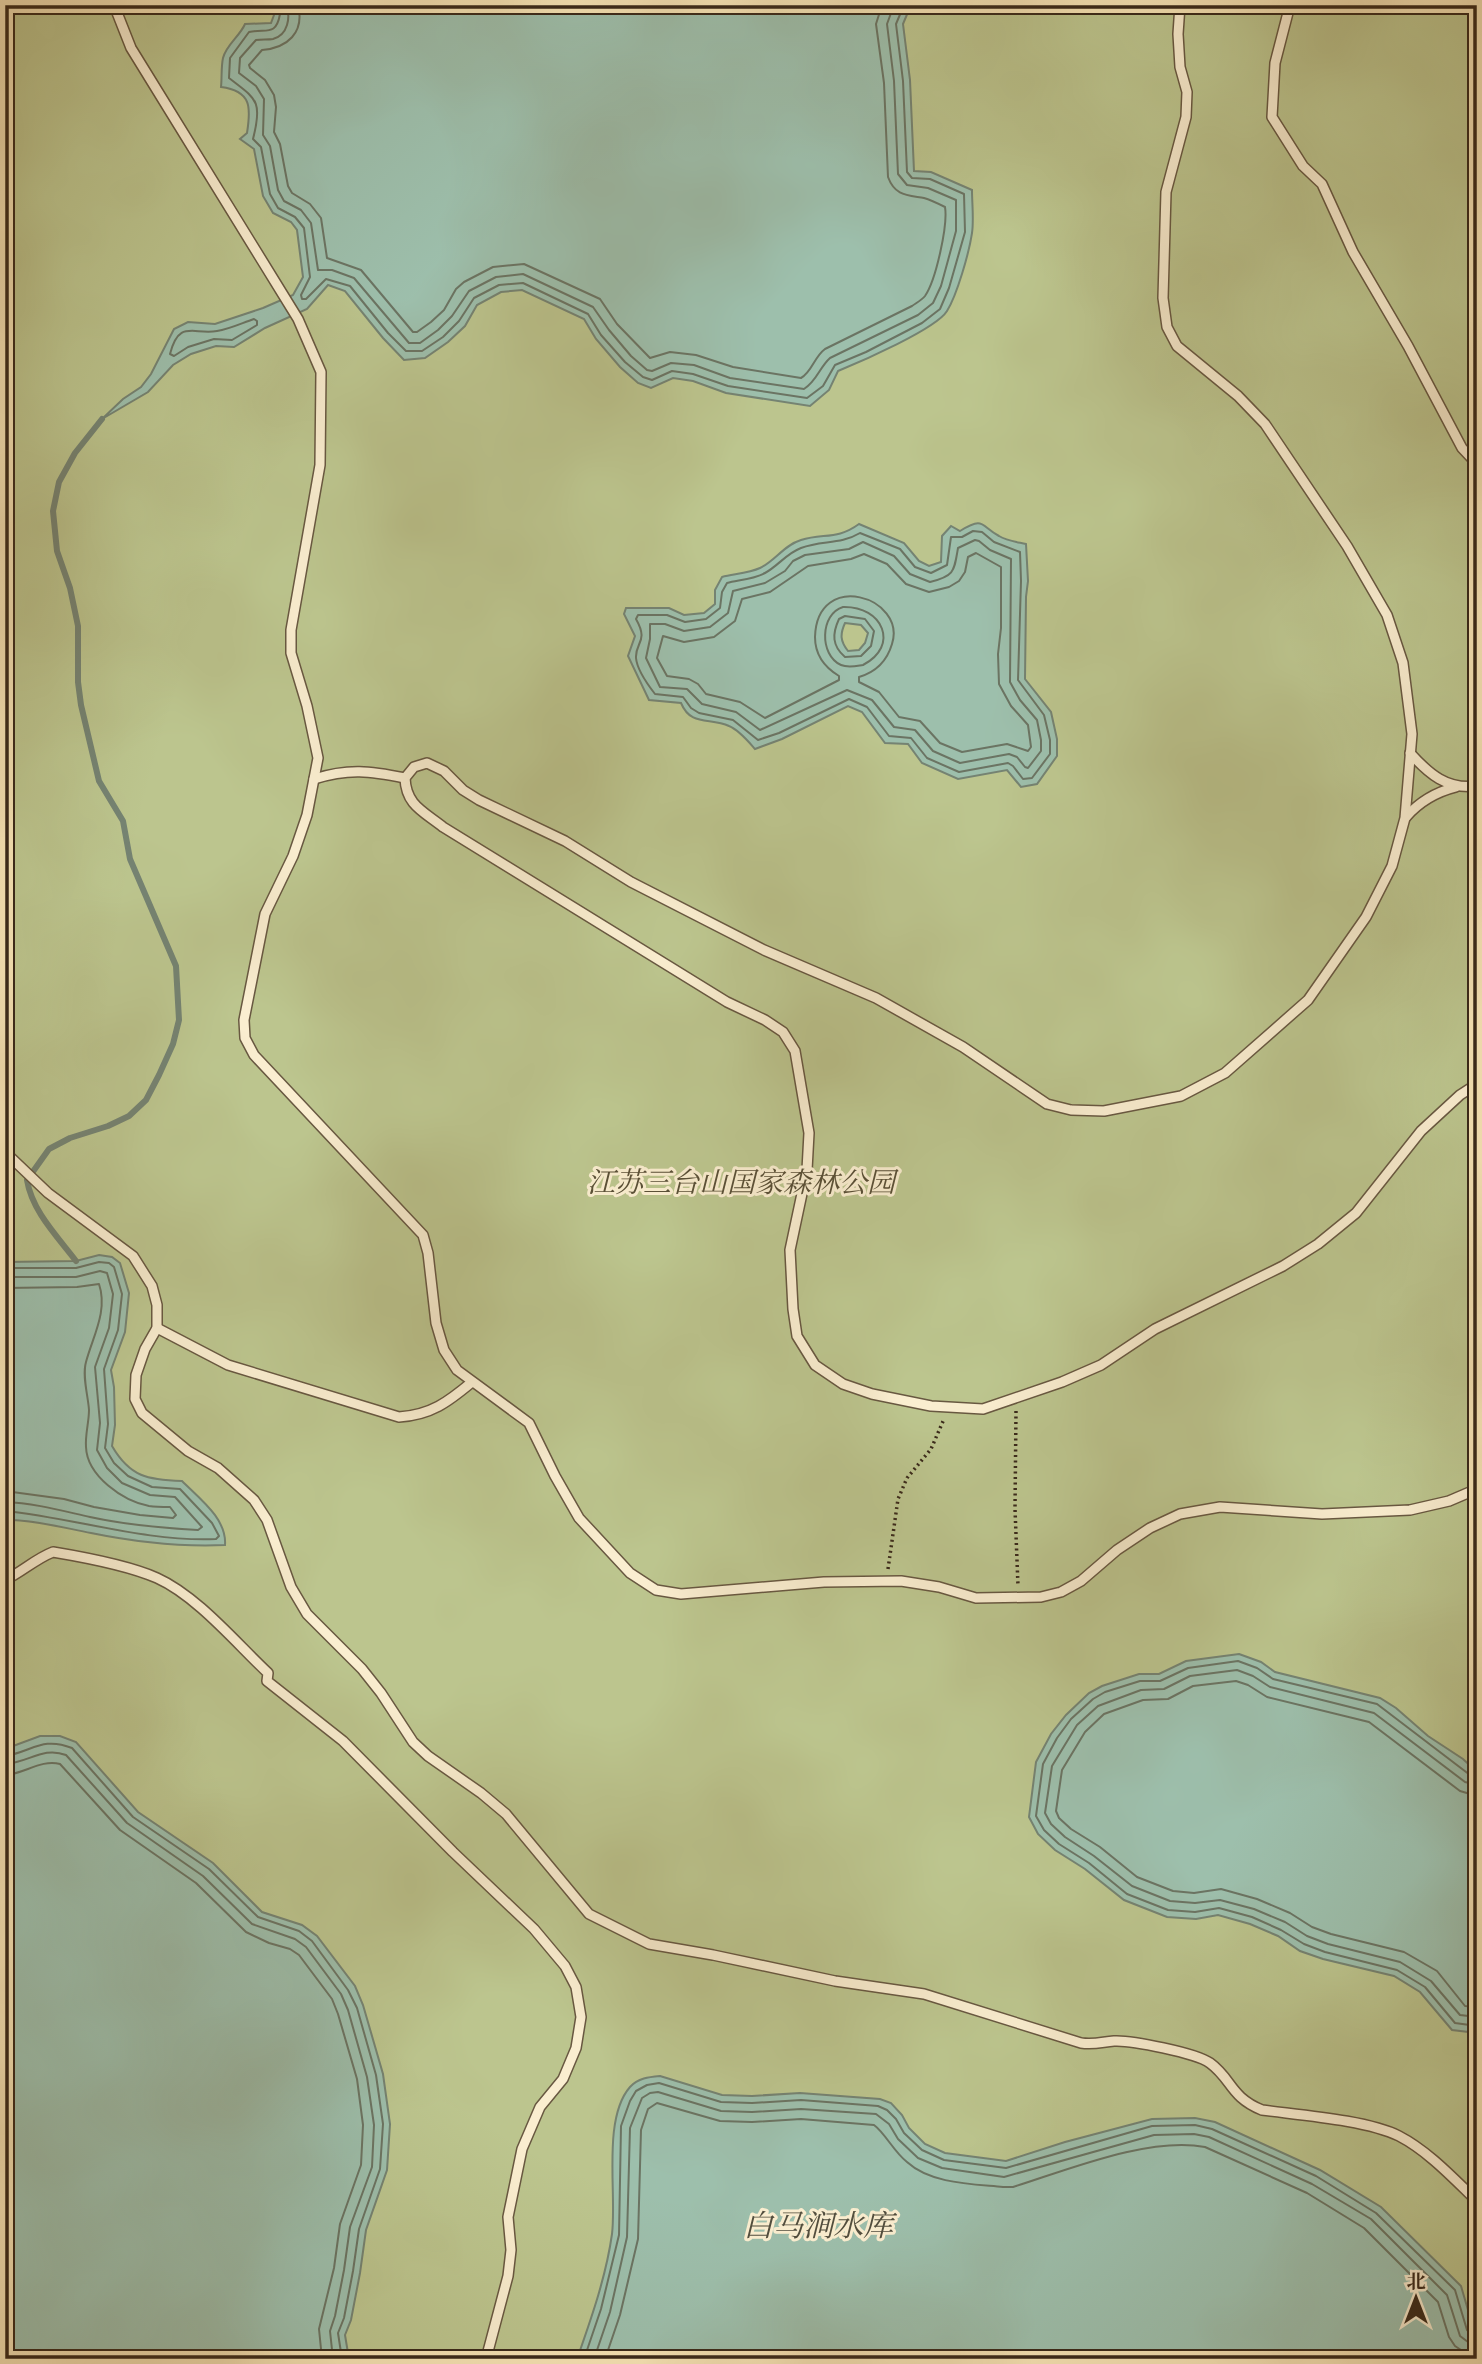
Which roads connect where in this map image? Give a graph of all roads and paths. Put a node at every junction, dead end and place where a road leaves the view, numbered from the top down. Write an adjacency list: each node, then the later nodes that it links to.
1 (114, 5): 7 (lane)
2 (1181, 5): 5 (lane)
3 (1290, 5): 4 (lane)
4 (1477, 464)
5 (1410, 753): 8 (lane); 10 (lane)
6 (405, 778): 7 (lane); 10 (lane); 16 (lane)
7 (314, 779): 14 (lane)
8 (1457, 786): 9 (lane); 10 (lane)
9 (1477, 786)
10 (1405, 818)
11 (1477, 1084): 15 (lane)
12 (5, 1152): 13 (lane)
13 (157, 1328): 14 (lane); 21 (lane)
14 (472, 1382): 19 (lane)
15 (1016, 1399): 16 (lane); 20 (path)
16 (948, 1407): 19 (path)
17 (1477, 1489): 20 (lane)
18 (5, 1580): 22 (lane)
19 (887, 1581): 20 (lane)
20 (1018, 1597)
21 (1477, 2201)
22 (486, 2359)

